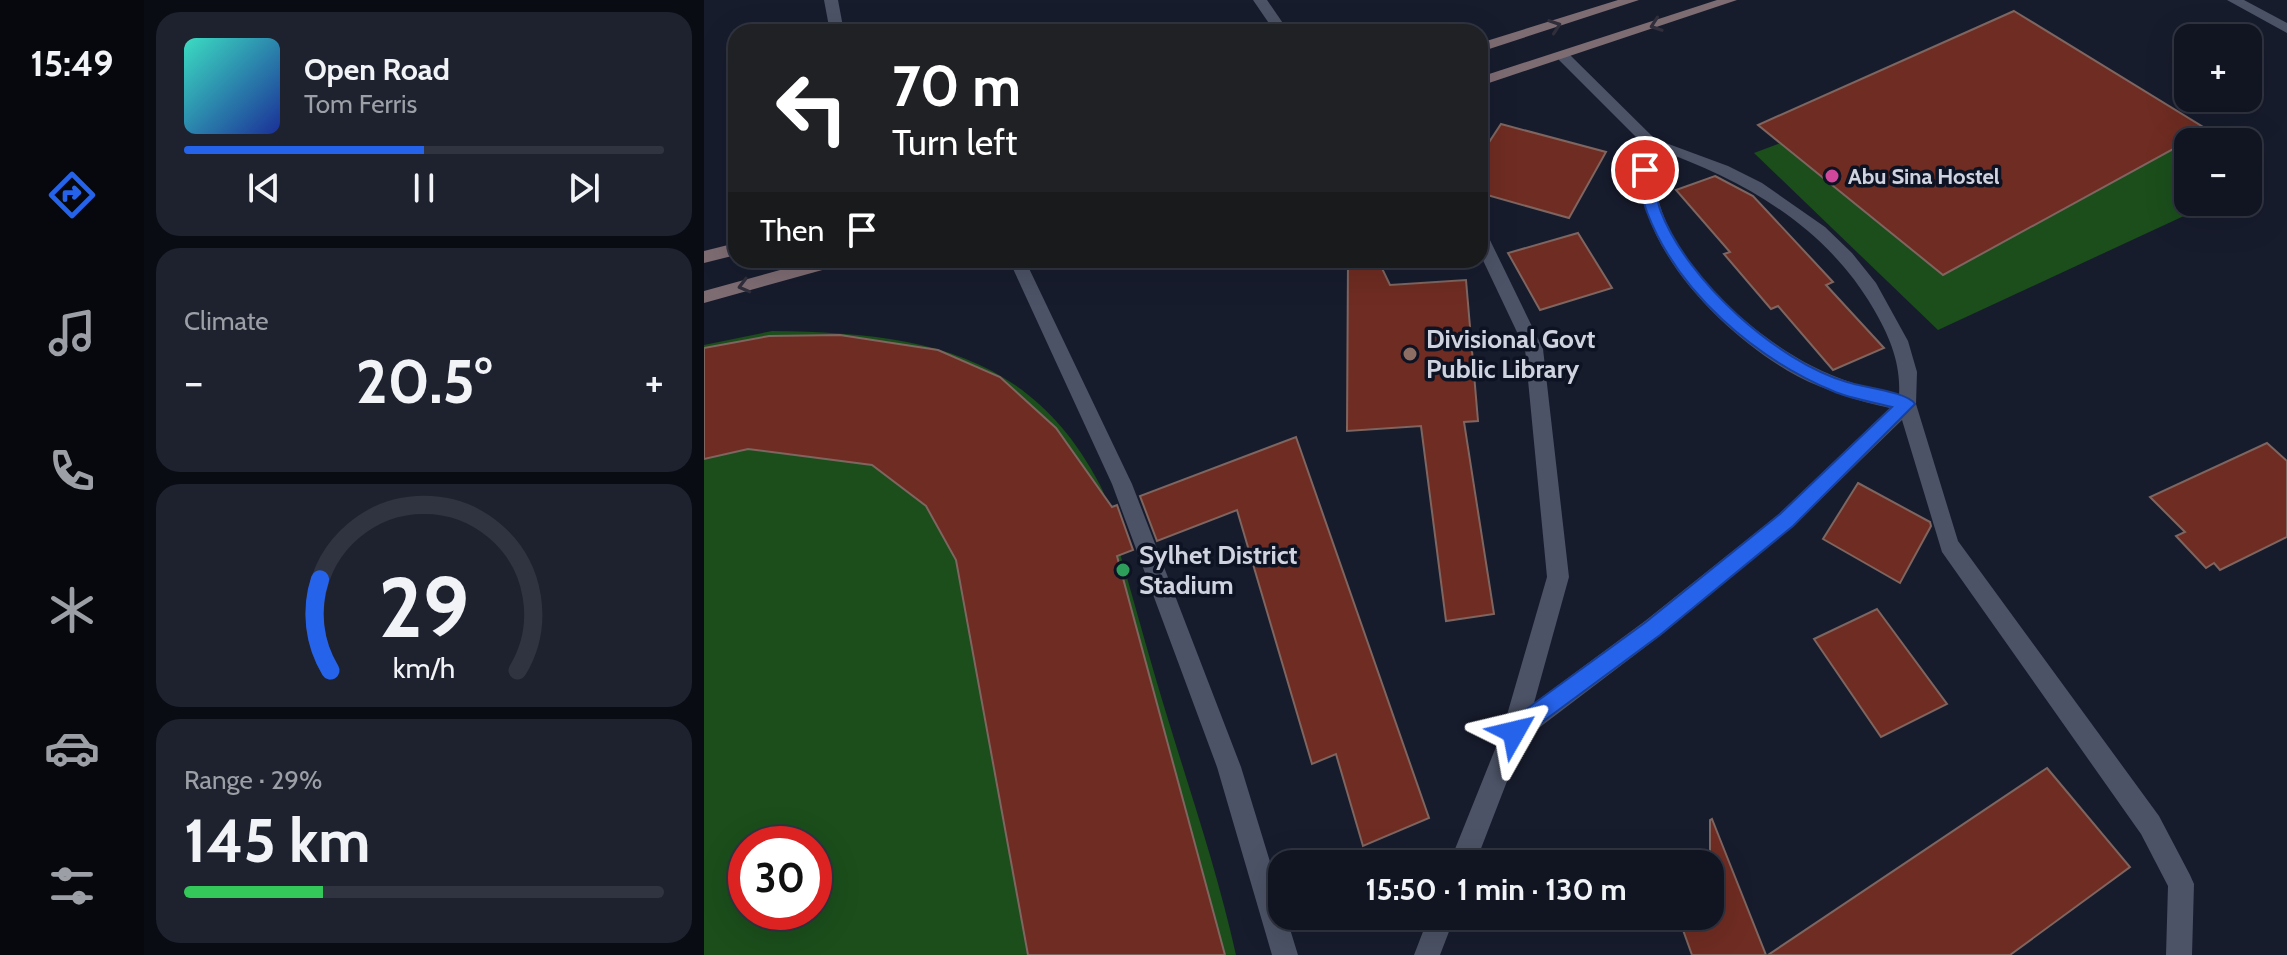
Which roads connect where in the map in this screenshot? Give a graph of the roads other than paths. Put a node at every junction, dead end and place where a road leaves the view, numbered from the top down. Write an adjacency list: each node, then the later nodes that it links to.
1 (831, 0): 6 (street)
2 (1260, 0): 7 (street)
3 (1632, 0): 9 (main road, one-way to 3)
4 (1730, 0): 10 (main road, one-way to 10)
5 (2234, 0): 8 (street)
6 (836, 24)
7 (1276, 24)
8 (2287, 29)
9 (1488, 45)
10 (1564, 57): 11 (main road); 12 (street)
11 (1488, 80)
12 (1650, 142): 19 (street); 19 (street)
13 (728, 251): 15 (main road)
14 (1488, 253): 20 (street)
15 (704, 257)
16 (809, 268): 18 (main road, one-way to 18)
17 (1021, 268): 23 (street)
18 (704, 297)
19 (1907, 404): 20 (street); 25 (street)
20 (1514, 732): 21 (street)
21 (1468, 850)
22 (1437, 930): 24 (street)
23 (1285, 955)
24 (1427, 955)
25 (2179, 955)

